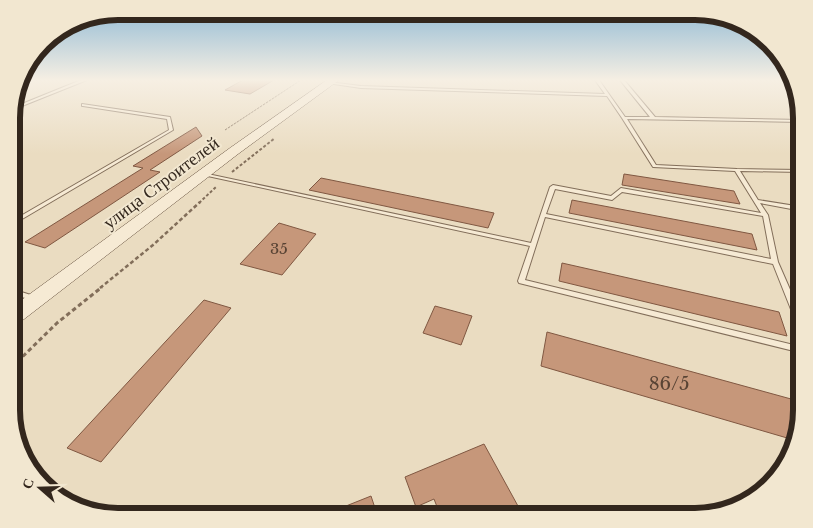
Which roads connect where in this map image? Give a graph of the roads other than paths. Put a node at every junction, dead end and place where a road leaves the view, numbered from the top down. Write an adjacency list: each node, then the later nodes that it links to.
1 (87, 105): 15 (lane)
2 (300, 105): 10 (main road, улица Строителей)
3 (615, 105): 5 (lane)
4 (642, 105): 6 (lane)
5 (624, 118): 6 (lane); 8 (lane)
6 (653, 118): 7 (lane)
7 (793, 121)
8 (737, 170): 9 (lane); 11 (lane)
9 (793, 171)
10 (204, 174): 16 (lane); 19 (main road, улица Строителей)
11 (756, 202): 12 (lane); 14 (lane)
12 (793, 208)
13 (543, 215): 14 (lane); 16 (lane); 17 (lane)
14 (765, 216): 17 (lane)
15 (20, 218)
16 (533, 245): 22 (lane)
17 (775, 262): 20 (lane)
18 (20, 294): 19 (lane)
19 (37, 299): 21 (main road, улица Строителей)
20 (793, 305)
21 (20, 312)
22 (793, 348)

